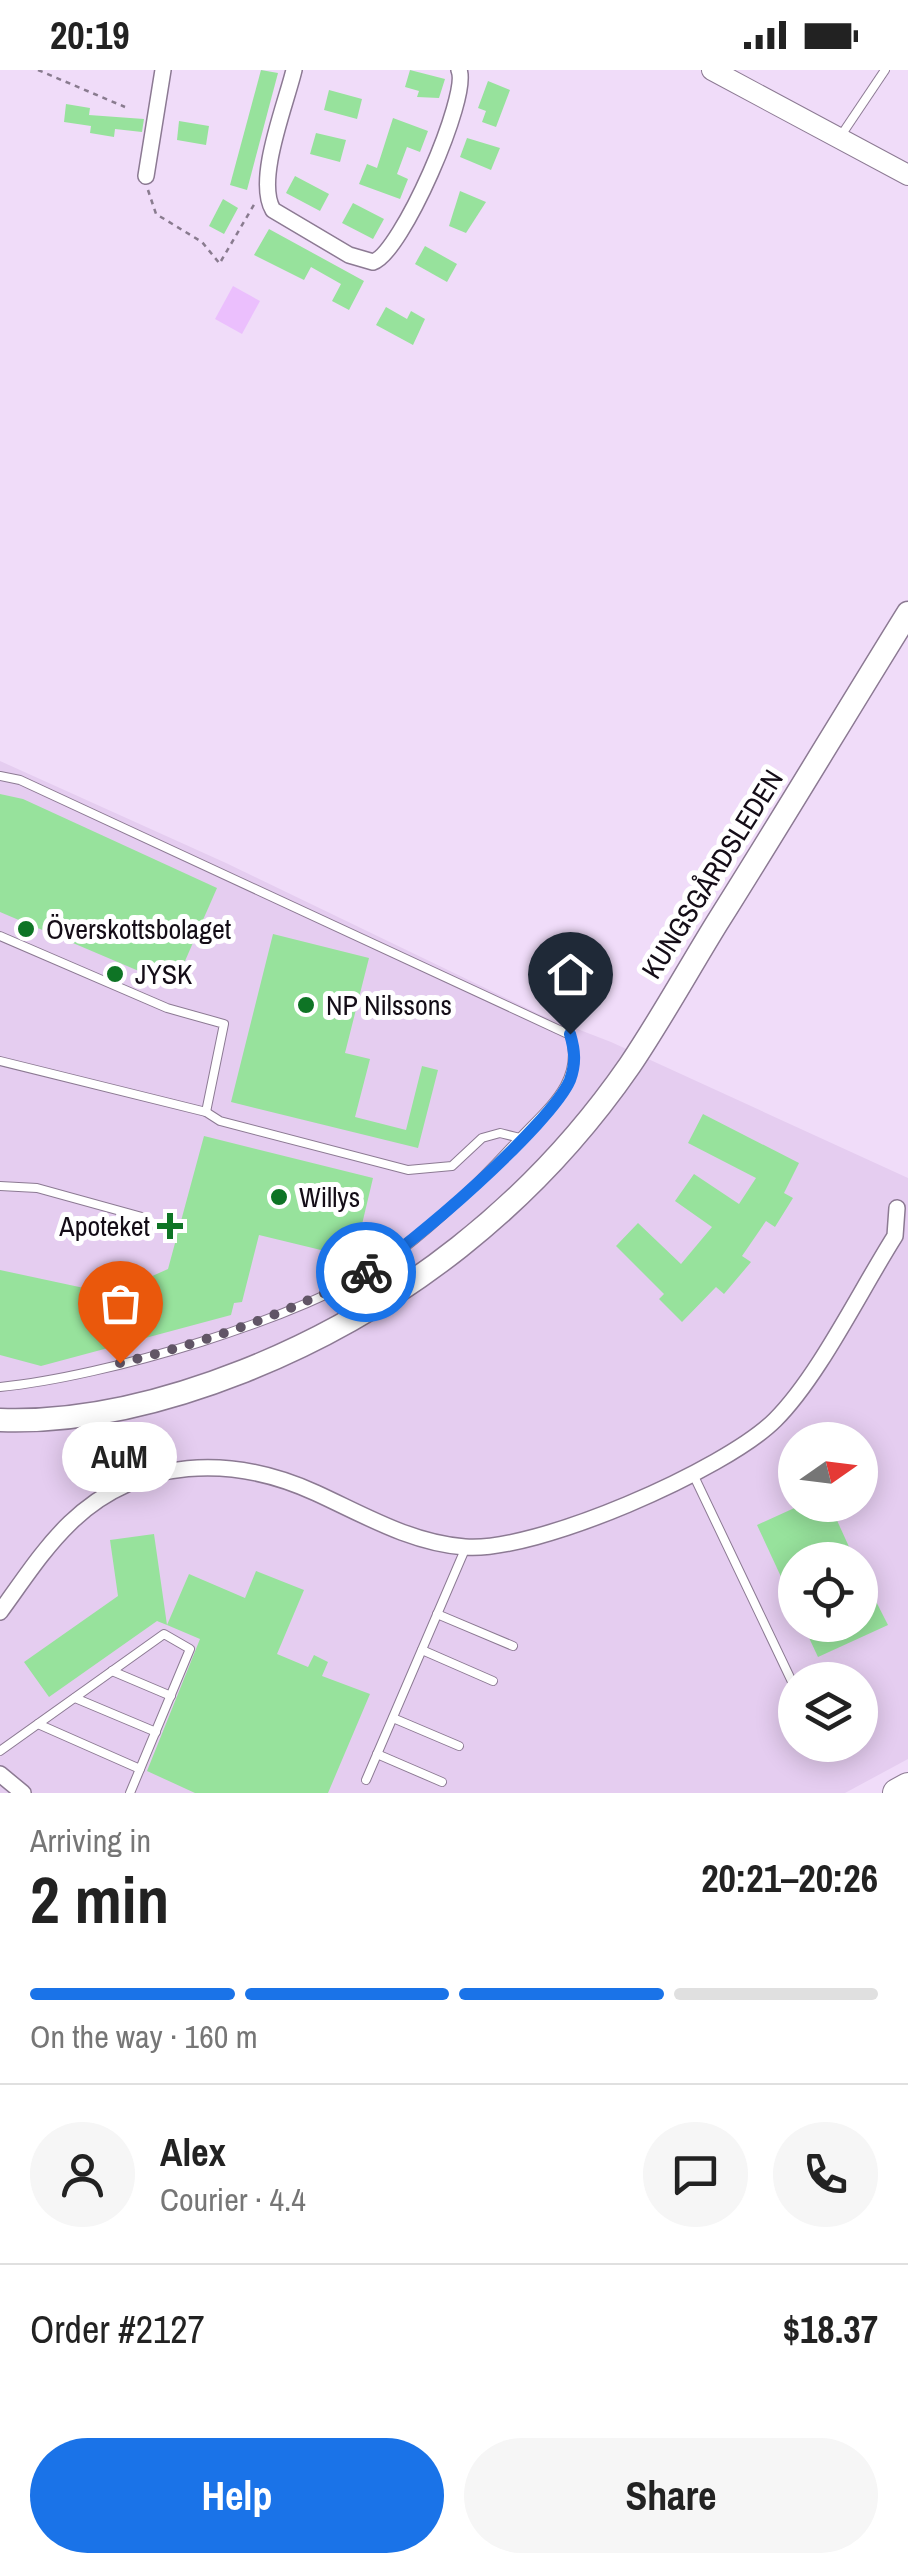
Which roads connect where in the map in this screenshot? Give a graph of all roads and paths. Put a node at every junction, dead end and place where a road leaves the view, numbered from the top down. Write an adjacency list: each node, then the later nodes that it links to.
1 (38, 70): 7 (path)
2 (163, 70): 9 (street)
3 (294, 70): 11 (street)
4 (458, 70): 11 (street)
5 (712, 70): 8 (street)
6 (885, 70): 8 (lane)
7 (125, 106)
8 (838, 140): 10 (street)
9 (146, 176): 11 (path)
10 (908, 176)
11 (266, 185)
12 (908, 613): 23 (main road, KUNGSGÅRDSLEDEN)
13 (0, 776): 17 (lane)
14 (0, 936): 16 (lane)
15 (0, 1061): 16 (lane)
16 (206, 1112): 17 (lane)
17 (520, 1138): 21 (lane)
18 (0, 1186): 20 (lane)
19 (900, 1215): 25 (street)
20 (142, 1216)
21 (0, 1386)
22 (0, 1420): 23 (main road, KUNGSGÅRDSLEDEN)
23 (32, 1421): 24 (main road, KUNGSGÅRDSLEDEN)
24 (0, 1432)
25 (692, 1472): 26 (street); 31 (lane)
26 (466, 1547): 27 (street); 28 (lane)
27 (0, 1612)
28 (437, 1614): 29 (lane); 30 (lane)
29 (513, 1646)
30 (422, 1650): 33 (lane); 36 (lane)
31 (783, 1662)
32 (112, 1671): 34 (lane); 34 (lane); 35 (lane)
33 (493, 1681)
34 (170, 1696): 38 (lane)
35 (75, 1698): 37 (lane); 38 (lane)
36 (393, 1718): 39 (lane); 41 (lane)
37 (38, 1724): 40 (lane); 42 (lane)
38 (156, 1732): 42 (lane)
39 (460, 1746)
40 (0, 1751)
41 (377, 1754): 44 (lane); 45 (lane)
42 (140, 1769): 48 (lane)
43 (0, 1774): 47 (street)
44 (366, 1780)
45 (442, 1782)
46 (908, 1787): 49 (highway)
47 (23, 1793)
48 (130, 1793)
49 (897, 1793)

